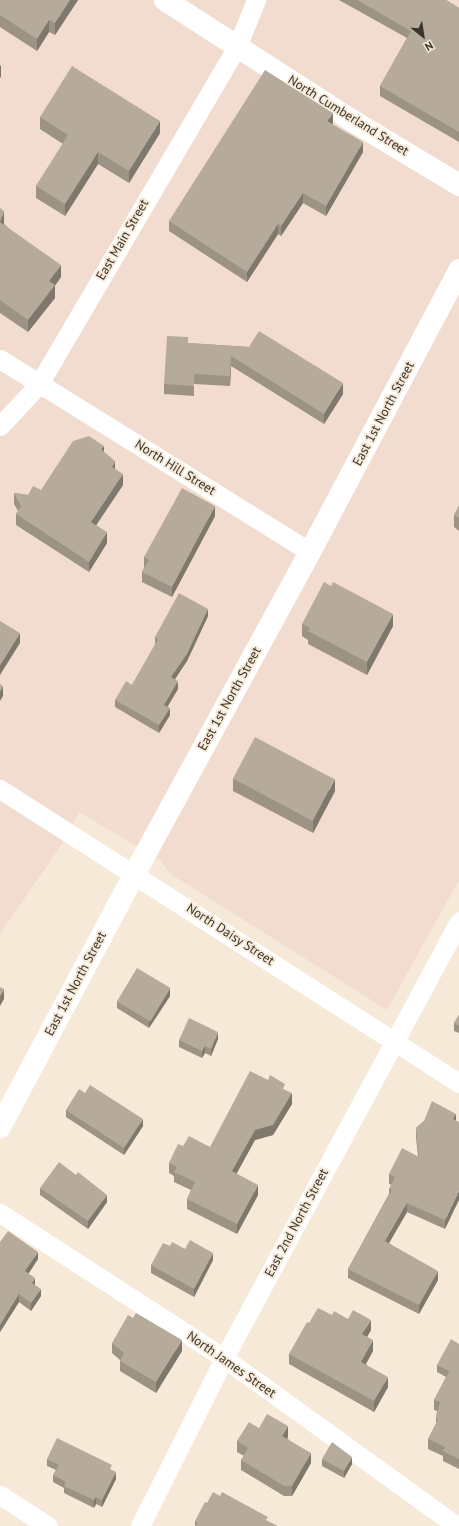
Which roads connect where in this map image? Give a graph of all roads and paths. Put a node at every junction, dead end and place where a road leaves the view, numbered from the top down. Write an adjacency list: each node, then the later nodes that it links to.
1 (165, 0): 3 (main road, North Cumberland Street)
2 (256, 0): 3 (street, East Main Street)
3 (237, 47): 4 (main road, North Cumberland Street); 7 (street, East Main Street)
4 (459, 185)
5 (459, 270): 9 (main road, East 1st North Street)
6 (0, 358): 7 (street, North Hill Street)
7 (39, 384): 8 (street, East Main Street); 9 (street, North Hill Street)
8 (0, 426)
9 (310, 552): 11 (main road, East 1st North Street)
10 (0, 789): 11 (street, North Daisy Street)
11 (135, 873): 13 (street, North Daisy Street); 15 (main road, East 1st North Street)
12 (459, 921): 13 (street, East 2nd North Street)
13 (396, 1041): 14 (street, North Daisy Street); 17 (street, East 2nd North Street)
14 (459, 1083)
15 (0, 1127)
16 (0, 1214): 17 (street, North James Street)
17 (224, 1358): 20 (street, East 2nd North Street); 21 (street, North James Street)
18 (0, 1495): 19 (street)
19 (48, 1526)
20 (140, 1526)
21 (457, 1526)

